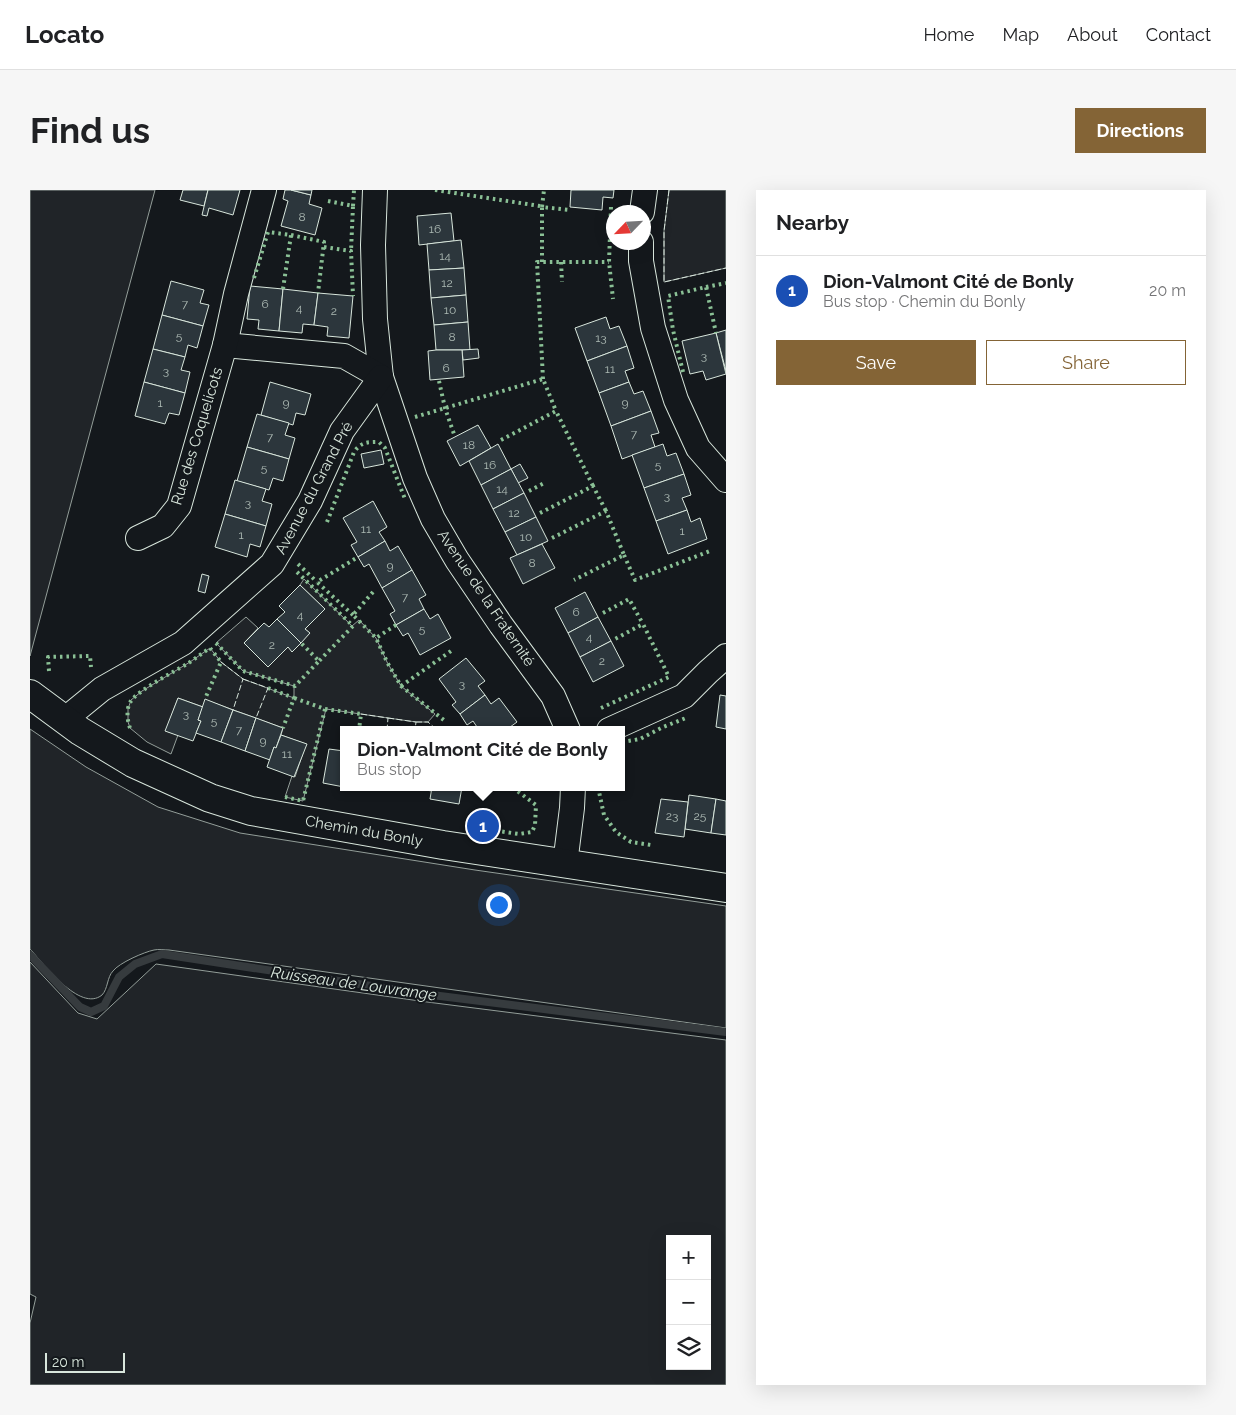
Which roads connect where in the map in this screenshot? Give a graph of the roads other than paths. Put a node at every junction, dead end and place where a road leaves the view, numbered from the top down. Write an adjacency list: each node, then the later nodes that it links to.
1 (264, 190): 6 (street, Rue des Coquelicots)
2 (375, 190): 7 (street)
3 (645, 190): 4 (street)
4 (643, 205)
5 (641, 250): 8 (street)
6 (225, 345): 7 (street); 9 (street, Rue des Coquelicots)
7 (381, 377): 12 (street, Avenue du Grand Pré); 13 (street, Avenue de la Fraternité)
8 (726, 480)
9 (138, 538)
10 (726, 656): 14 (street)
11 (30, 694): 12 (street, Chemin du Bonly)
12 (64, 720): 16 (street, Chemin du Bonly)
13 (566, 726)
14 (618, 726)
15 (573, 791): 16 (street)
16 (565, 864): 17 (street, Chemin du Bonly)
17 (726, 888)

